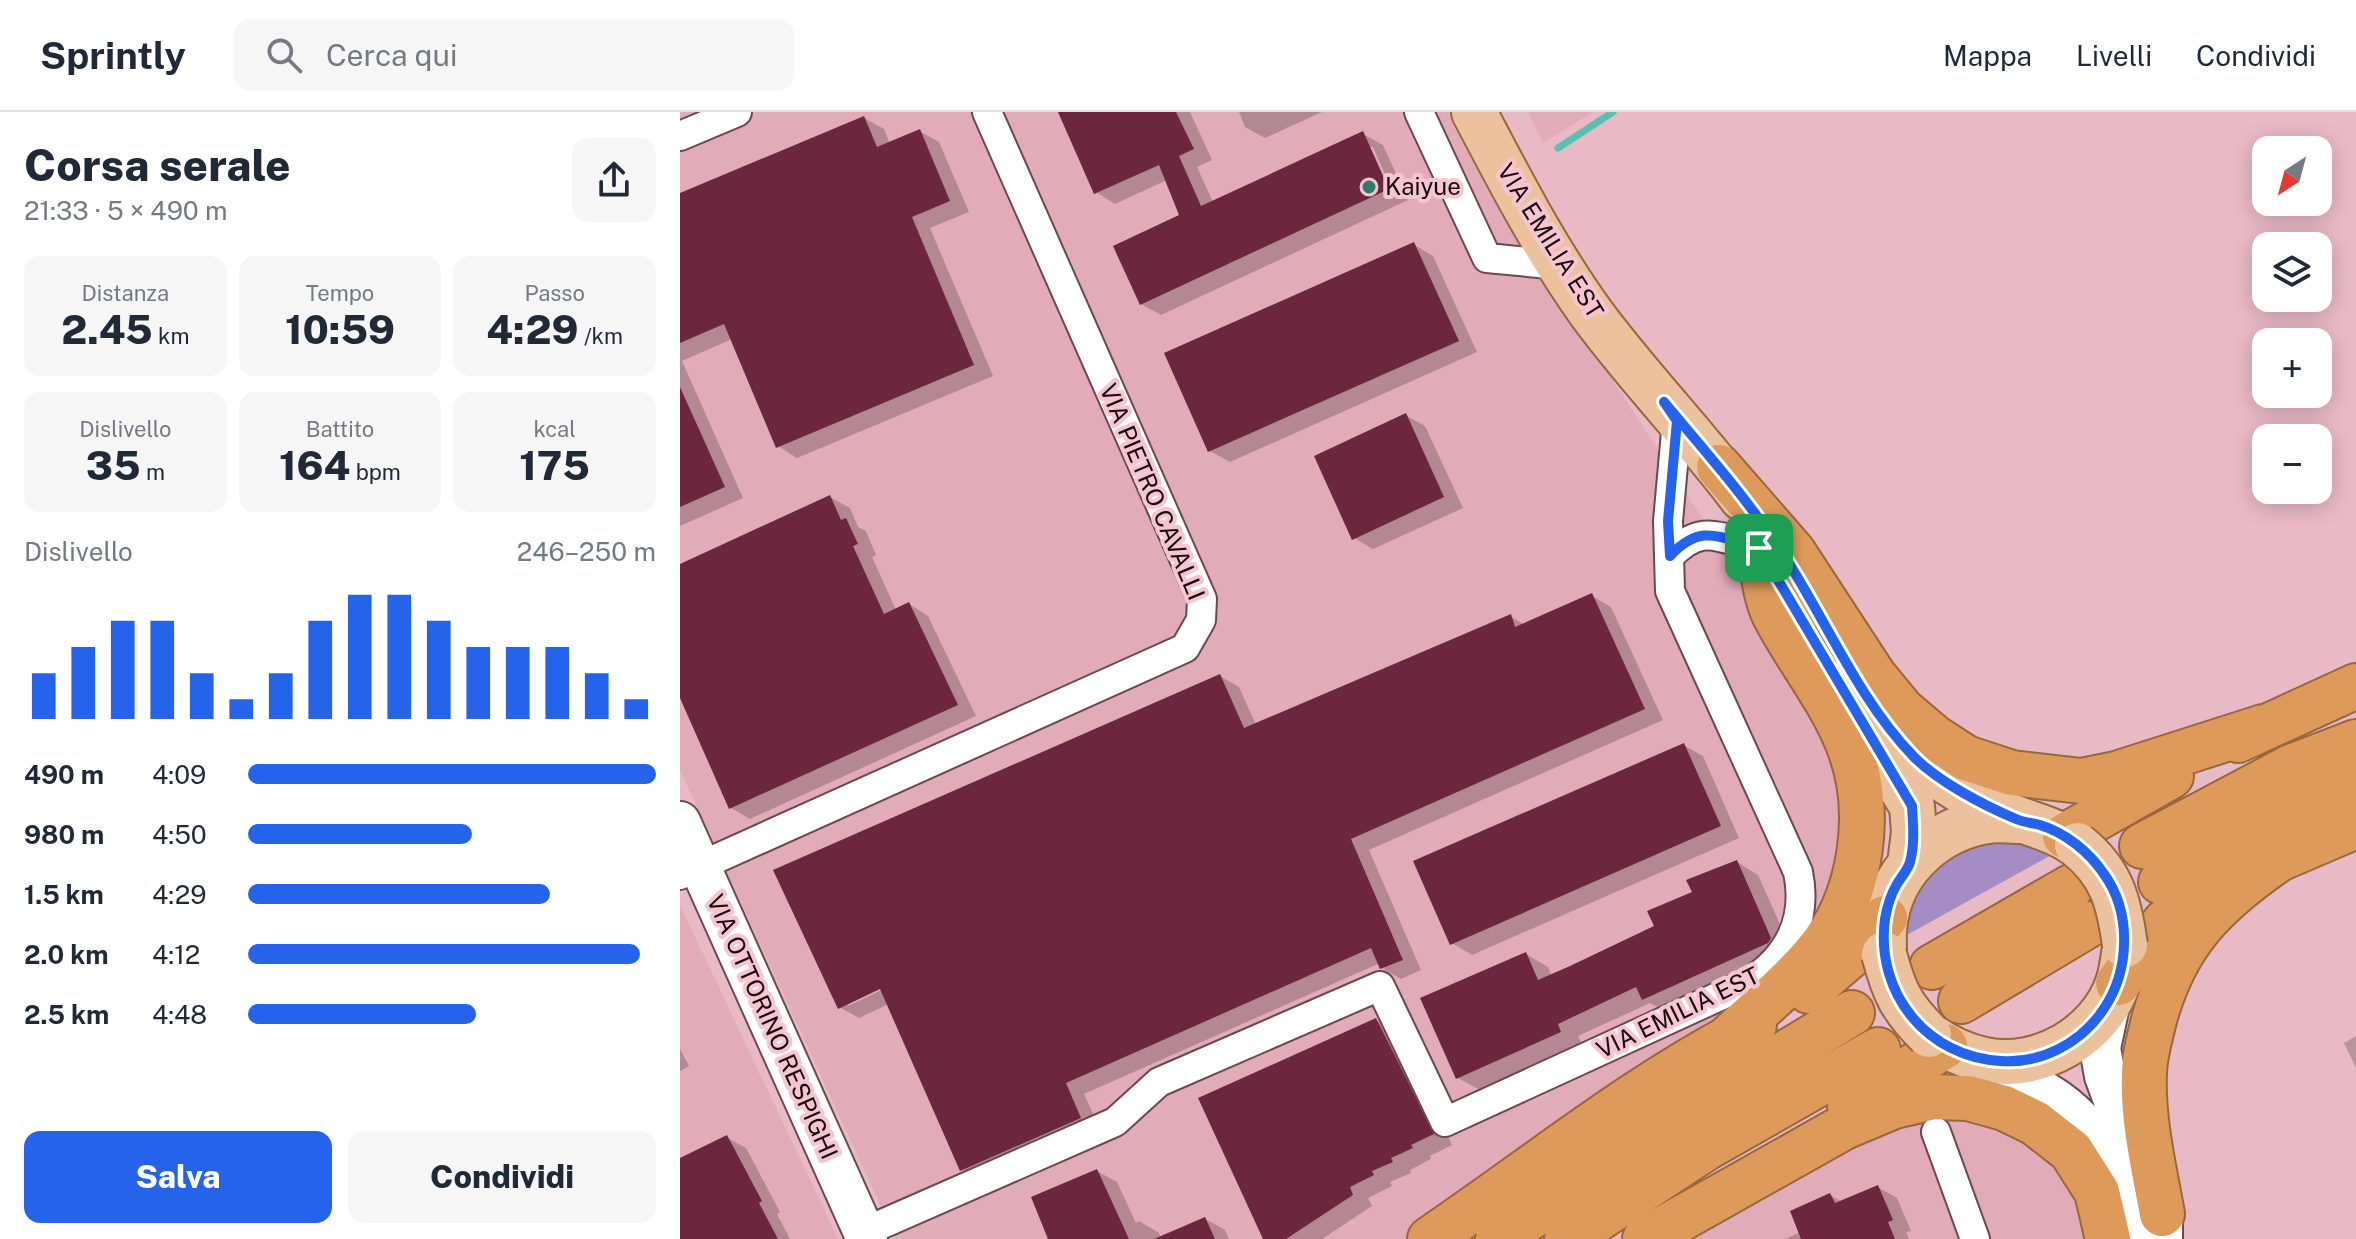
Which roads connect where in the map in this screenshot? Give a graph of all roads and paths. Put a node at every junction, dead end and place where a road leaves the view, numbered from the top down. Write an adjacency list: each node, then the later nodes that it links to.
1 (737, 112): 5 (street)
2 (987, 112): 20 (street, VIA PIETRO CAVALLI)
3 (1419, 112): 6 (street)
4 (1474, 112): 6 (main road, VIA EMILIA EST)
5 (680, 136)
6 (1559, 265): 7 (main road, VIA EMILIA EST)
7 (1671, 412): 8 (main road, VIA EMILIA EST); 9 (main road, VIA EMILIA EST); 10 (street)
8 (1719, 467): 12 (highway); 15 (main road, VIA EMILIA EST)
9 (1759, 548): 10 (street); 19 (main road, VIA EMILIA EST); 27 (highway)
10 (1670, 556): 24 (street, VIA EMILIA EST)
11 (2356, 686): 12 (highway)
12 (2263, 727): 21 (highway)
13 (2356, 742): 14 (highway)
14 (2356, 784)
15 (2019, 821): 19 (main road, VIA EMILIA EST); 21 (main road, VIA EMILIA EST)
16 (680, 822): 20 (main road, VIA OTTORINO RESPIGHI)
17 (2356, 826): 18 (highway)
18 (2279, 859): 21 (highway); 33 (highway)
19 (1910, 864): 22 (main road, VIA EMILIA EST)
20 (690, 870): 34 (main road, VIA OTTORINO RESPIGHI)
21 (2094, 917): 23 (highway); 25 (highway); 30 (main road); 33 (main road)
22 (1884, 936): 27 (highway); 28 (main road, bridge)
23 (1932, 967)
24 (1380, 986): 34 (street, VIA OTTORINO RESPIGHI)
25 (1961, 1001)
26 (1852, 1013): 37 (highway)
27 (1727, 1039): 32 (highway)
28 (1937, 1041): 30 (main road); 39 (highway)
29 (1878, 1050): 38 (highway)
30 (1986, 1060): 33 (main road)
31 (1936, 1132): 41 (street)
32 (1496, 1194): 35 (highway); 36 (highway)
33 (2152, 1231)
34 (866, 1235)
35 (1430, 1239)
36 (1443, 1239)
37 (1498, 1239)
38 (1567, 1239)
39 (1638, 1239)
40 (1645, 1239): 42 (highway)
41 (1975, 1239)
42 (2108, 1239)

